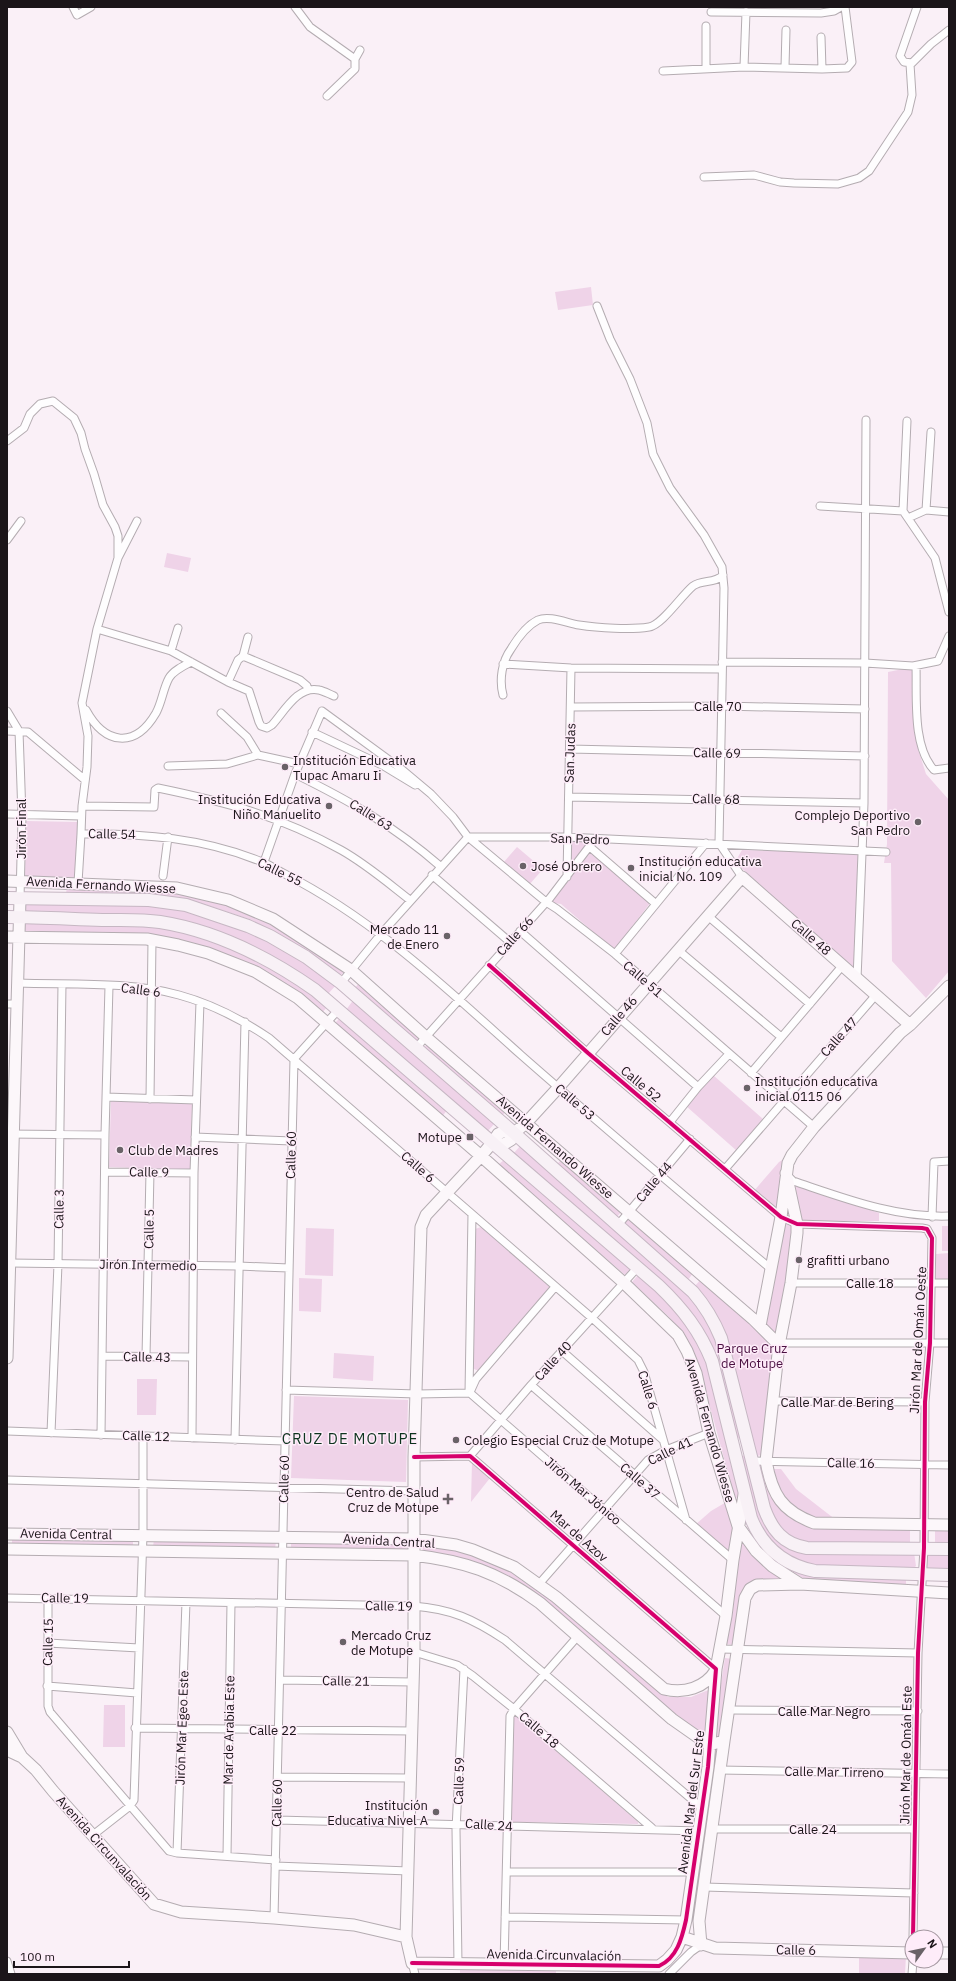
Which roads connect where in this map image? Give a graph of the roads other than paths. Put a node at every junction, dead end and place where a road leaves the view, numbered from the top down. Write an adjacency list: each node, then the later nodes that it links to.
1 (73, 7): 2 (street)
2 (91, 7)
3 (295, 7): 14 (street)
4 (841, 7): 8 (street)
5 (845, 7): 19 (street)
6 (917, 7): 15 (street)
7 (711, 12): 8 (street)
8 (746, 12): 16 (street)
9 (706, 26): 18 (street)
10 (786, 30): 17 (street)
11 (949, 30): 15 (street)
12 (821, 37): 19 (street)
13 (360, 50): 14 (street)
14 (355, 59): 21 (street)
15 (910, 64): 22 (street)
16 (744, 67): 17 (street); 18 (street)
17 (785, 67): 19 (street)
18 (706, 68): 20 (street)
19 (822, 69)
20 (663, 71)
21 (327, 96)
22 (704, 177)
23 (597, 306): 38 (street)
24 (866, 420): 29 (street)
25 (907, 421): 30 (street)
26 (931, 432): 31 (street)
27 (7, 442): 37 (street)
28 (820, 506): 29 (street)
29 (866, 510): 30 (street); 47 (street)
30 (903, 510): 33 (street)
31 (926, 510): 32 (street); 33 (street)
32 (949, 512)
33 (908, 518): 39 (street)
34 (21, 521): 36 (street)
35 (137, 521): 37 (street)
36 (7, 540)
37 (118, 558): 41 (street)
38 (723, 575): 48 (street); 49 (street)
39 (949, 612)
40 (178, 628): 44 (street)
41 (97, 629): 44 (street); 56 (street)
42 (949, 636): 50 (street)
43 (248, 637): 45 (street)
44 (171, 651): 46 (street)
45 (243, 656): 52 (street); 53 (street)
46 (191, 662): 52 (street); 56 (street)
47 (865, 663): 49 (street); 50 (street); 59 (street)
48 (503, 664): 51 (street); 54 (street)
49 (722, 666): 51 (street); 57 (street)
50 (916, 666): 71 (street)
51 (571, 668): 58 (street, San Judas)
52 (228, 682): 53 (street)
53 (308, 690): 55 (street)
54 (503, 695)
55 (334, 696)
56 (82, 703): 73 (street)
57 (722, 706): 58 (street, Calle 70); 59 (street, Calle 70); 66 (street)
58 (572, 707): 65 (street, San Judas)
59 (865, 709): 68 (street)
60 (7, 711): 63 (street)
61 (221, 713): 67 (street)
62 (7, 731): 63 (street)
63 (20, 731): 73 (street); 80 (street, Jirón Final)
64 (312, 732): 69 (street); 74 (street); 74 (street)
65 (570, 749): 66 (street, Calle 69); 75 (street, San Judas)
66 (721, 753): 68 (street, Calle 69); 76 (street)
67 (258, 755): 69 (street); 70 (street)
68 (865, 756): 77 (street)
69 (299, 764): 72 (street)
70 (168, 766)
71 (949, 768)
72 (295, 774): 82 (street); 94 (street, Calle 63)
73 (85, 780): 78 (street)
74 (431, 794): 85 (street, Calle 51)
75 (569, 797): 76 (street, Calle 68); 86 (street, San Judas)
76 (721, 800): 77 (street, Calle 68); 89 (street)
77 (864, 803): 91 (street)
78 (82, 806): 81 (street); 82 (street)
79 (7, 814): 80 (street)
80 (22, 815): 81 (street); 100 (street, Jirón Final)
81 (81, 816): 83 (street)
82 (279, 820): 93 (street); 104 (street)
83 (81, 834): 84 (street, Calle 54); 101 (street, Calle 54)
84 (168, 837): 93 (street, Calle 55); 96 (street)
85 (468, 837): 86 (street, San Pedro); 94 (street); 105 (street, Calle 51)
86 (566, 837): 87 (street, San Pedro); 97 (street, San Judas)
87 (595, 839): 88 (street, San Pedro); 90 (street, Calle 66)
88 (706, 843): 89 (street, San Pedro); 106 (street)
89 (719, 843): 91 (street, San Pedro); 98 (street, Calle 48)
90 (590, 847): 97 (street, Calle 66); 106 (street)
91 (862, 850): 92 (street, San Pedro); 121 (street)
92 (886, 852)
93 (264, 862): 111 (street, Calle 55)
94 (440, 866): 95 (street)
95 (432, 875): 104 (street); 115 (street)
96 (163, 876)
97 (567, 877): 105 (street, Calle 66)
98 (742, 877): 107 (main road, Calle 46); 119 (main road, Calle 48)
99 (7, 881): 100 (main road, Avenida Fernando Wiesse)
100 (21, 881): 101 (main road, Avenida Fernando Wiesse); 103 (street, Jirón Final)
101 (78, 883): 120 (main road, Avenida Fernando Wiesse)
102 (7, 898): 103 (main road, Avenida Fernando Wiesse)
103 (20, 899): 108 (main road, Jirón Final); 122 (main road, Avenida Fernando Wiesse)
104 (410, 900): 111 (street)
105 (546, 902): 110 (street, Calle 66); 117 (street, Calle 51)
106 (656, 904): 117 (street)
107 (708, 916): 116 (main road, Calle 46); 133 (street)
108 (20, 917): 109 (main road, Avenida Fernando Wiesse); 113 (main road, Jirón Final); 134 (main road, Avenida Fernando Wiesse)
109 (7, 918)
110 (520, 932): 115 (street, Calle 66); 135 (street)
111 (380, 934): 120 (street); 130 (street, Calle 53)
112 (7, 937): 113 (main road, Avenida Fernando Wiesse)
113 (19, 937): 114 (main road, Avenida Fernando Wiesse); 124 (main road, Jirón Final)
114 (152, 940): 128 (street); 137 (main road, Avenida Fernando Wiesse)
115 (510, 942): 118 (street, Calle 66)
116 (678, 950): 123 (main road, Calle 46); 139 (street)
117 (615, 954): 123 (street, Calle 51)
118 (489, 965): 130 (street, Calle 66); 142 (street, Calle 52)
119 (843, 966): 121 (main road, Calle 48); 133 (street)
120 (351, 970): 122 (street); 140 (main road, Avenida Fernando Wiesse)
121 (857, 979): 129 (main road, Calle 48)
122 (341, 983): 141 (main road, Avenida Fernando Wiesse)
123 (648, 983): 135 (main road, Calle 46); 143 (street, Calle 51)
124 (18, 984): 125 (street, Calle 6); 132 (main road, Jirón Final)
125 (62, 984): 126 (street, Calle 6); 157 (street, Calle 3)
126 (109, 986): 128 (street, Calle 6); 148 (street)
127 (949, 986): 138 (main road)
128 (152, 990): 131 (street, Calle 6); 149 (street)
129 (875, 996): 138 (main road, Calle 48); 151 (street, Calle 47)
130 (458, 999): 140 (street, Calle 66); 147 (street, Calle 53)
131 (200, 1002): 136 (street, Calle 6); 150 (street)
132 (12, 1004): 156 (main road, Jirón Final)
133 (810, 1004): 139 (street)
134 (339, 1009): 137 (street); 163 (main road, Avenida Fernando Wiesse)
135 (618, 1017): 142 (main road, Calle 46); 146 (street)
136 (245, 1022): 144 (street, Calle 6); 160 (street)
137 (326, 1022): 144 (street); 164 (main road, Avenida Fernando Wiesse)
138 (910, 1025): 154 (main road); 166 (main road)
139 (780, 1036): 145 (street)
140 (427, 1038): 141 (street, Calle 66); 153 (main road, Avenida Fernando Wiesse)
141 (416, 1048): 155 (main road, Avenida Fernando Wiesse)
142 (588, 1052): 147 (main road, Calle 46); 152 (street, Calle 52)
143 (729, 1054): 145 (street, Calle 51); 146 (street)
144 (294, 1059): 162 (street, Calle 60); 172 (street, Calle 6)
145 (750, 1073): 151 (street, Calle 51)
146 (698, 1087): 152 (street)
147 (558, 1088): 153 (main road, Calle 46); 171 (street, Calle 53)
148 (106, 1097): 149 (street); 158 (street)
149 (150, 1099): 150 (street)
150 (196, 1100): 159 (street)
151 (783, 1100): 154 (street, Calle 51); 167 (street, Calle 47)
152 (670, 1122): 161 (street, Calle 52)
153 (526, 1123): 155 (main road, Calle 46); 173 (main road, Avenida Fernando Wiesse)
154 (814, 1127): 166 (main road)
155 (514, 1133): 163 (main road); 179 (main road, Avenida Fernando Wiesse)
156 (10, 1134): 157 (street); 180 (main road, Jirón Final)
157 (60, 1135): 158 (street); 181 (street, Calle 3)
158 (105, 1136): 168 (street)
159 (195, 1137): 160 (street); 170 (street)
160 (242, 1139): 162 (street); 185 (street)
161 (690, 1139): 167 (street, Calle 52); 171 (street, Calle 44)
162 (292, 1141): 186 (street, Calle 60)
163 (492, 1143): 164 (main road); 187 (main road, Avenida Fernando Wiesse)
164 (481, 1156): 172 (main road); 189 (main road, Avenida Fernando Wiesse)
165 (949, 1161): 177 (street)
166 (787, 1168): 176 (main road); 177 (street); 178 (main road)
167 (725, 1169): 176 (street, Calle 52)
168 (105, 1172): 169 (street, Calle 9); 182 (street)
169 (150, 1172): 170 (street, Calle 9); 183 (street, Calle 5)
170 (194, 1173): 184 (street)
171 (659, 1175): 173 (street, Calle 44); 188 (street, Calle 53)
172 (446, 1192): 174 (street, Calle 6); 207 (main road)
173 (629, 1211): 179 (street, Calle 44); 195 (main road, Avenida Fernando Wiesse)
174 (472, 1214): 193 (street, Calle 6); 206 (street)
175 (949, 1216): 177 (street)
176 (781, 1217): 178 (street, Calle 52); 188 (main road)
177 (932, 1217)
178 (797, 1224): 190 (main road); 191 (street, Jirón Mar de Omán Oeste)
179 (618, 1225): 220 (main road, Avenida Fernando Wiesse)
180 (8, 1263): 181 (street, Jirón Intermedio); 203 (main road, Jirón Final)
181 (58, 1264): 182 (street, Jirón Intermedio); 212 (street, Calle 3)
182 (104, 1265): 183 (street, Jirón Intermedio); 200 (street)
183 (148, 1265): 184 (street, Jirón Intermedio); 201 (street, Calle 5)
184 (194, 1266): 185 (street, Jirón Intermedio); 202 (street)
185 (238, 1266): 186 (street, Jirón Intermedio); 218 (street)
186 (289, 1268): 205 (street, Calle 60)
187 (638, 1268): 189 (street, Calle 40); 222 (main road, Avenida Fernando Wiesse)
188 (771, 1268): 195 (main road)
189 (624, 1283): 194 (street, Calle 40); 213 (main road, Avenida Fernando Wiesse)
190 (791, 1283): 191 (street, Calle 18); 198 (main road)
191 (932, 1283): 192 (street, Calle 18); 196 (street, Jirón Mar de Omán Oeste)
192 (949, 1283)
193 (555, 1286): 194 (street, Calle 6); 206 (street)
194 (592, 1318): 199 (street, Calle 40); 217 (street, Calle 6)
195 (760, 1326): 198 (main road, Avenida Fernando Wiesse)
196 (930, 1343): 197 (street); 198 (street); 209 (street, Jirón Mar de Omán Oeste)
197 (949, 1343)
198 (779, 1346): 208 (main road)
199 (562, 1351): 204 (street, Calle 40); 217 (street)
200 (103, 1356): 201 (street, Calle 43); 214 (street)
201 (146, 1357): 202 (street, Calle 43)
202 (192, 1357): 216 (street)
203 (7, 1358)
204 (530, 1385): 210 (street, Calle 40); 229 (street, Calle 37)
205 (286, 1390): 207 (street); 219 (street, Calle 60)
206 (470, 1393): 207 (street); 210 (street, Jirón Mar Jónico)
207 (417, 1394): 224 (main road)
208 (772, 1401): 209 (street, Calle Mar de Bering); 226 (main road)
209 (925, 1402): 227 (street, Jirón Mar de Omán Oeste)
210 (502, 1420): 223 (street, Calle 40); 235 (street, Jirón Mar Jónico)
211 (7, 1431): 212 (street, Calle 12)
212 (51, 1433): 214 (street, Calle 12)
213 (709, 1433): 221 (street, Calle 41); 239 (main road, Avenida Fernando Wiesse)
214 (101, 1435): 215 (street, Calle 12)
215 (143, 1436): 216 (street, Calle 12); 231 (street)
216 (192, 1438): 218 (street, Calle 12)
217 (663, 1439): 221 (street, Calle 6)
218 (235, 1440): 219 (street, Calle 12)
219 (285, 1441): 232 (street, Calle 60)
220 (750, 1446): 222 (main road); 225 (main road, Avenida Fernando Wiesse)
221 (666, 1450): 229 (street, Calle 41); 236 (street, Calle 6)
222 (734, 1450): 234 (main road, Avenida Fernando Wiesse)
223 (470, 1456): 224 (street); 244 (street, Mar de Azov)
224 (414, 1457): 233 (main road)
225 (753, 1461): 226 (street, Calle 16); 245 (main road, Avenida Fernando Wiesse)
226 (766, 1461): 227 (street, Calle 16); 237 (main road)
227 (924, 1464): 228 (street, Calle 16); 237 (street, Jirón Mar de Omán Oeste)
228 (949, 1465)
229 (633, 1475): 235 (street, Calle 41); 236 (street, Calle 37)
230 (7, 1480): 231 (street)
231 (143, 1484): 232 (street); 241 (street)
232 (284, 1488): 233 (street); 242 (street, Calle 60)
233 (414, 1491): 243 (main road)
234 (744, 1495): 239 (main road, Avenida Mar del Sur Este); 252 (main road, Avenida Fernando Wiesse)
235 (603, 1509): 244 (street, Calle 41); 265 (street, Jirón Mar Jónico)
236 (686, 1520): 251 (street, Calle 37)
237 (923, 1525): 238 (main road); 245 (street, Jirón Mar de Omán Oeste)
238 (949, 1525)
239 (738, 1526): 251 (main road, Avenida Mar del Sur Este); 255 (main road, Avenida Fernando Wiesse)
240 (7, 1534): 241 (main road, Avenida Central)
241 (143, 1536): 242 (main road, Avenida Central); 248 (street)
242 (283, 1537): 243 (main road, Avenida Central); 249 (street, Calle 60)
243 (414, 1539): 250 (main road); 254 (main road, Avenida Central)
244 (573, 1543): 254 (street, Calle 41); 274 (street, Mar de Azov)
245 (924, 1548): 247 (main road, Avenida Fernando Wiesse); 252 (street, Jirón Mar de Omán Oeste)
246 (7, 1549): 248 (main road, Avenida Central)
247 (949, 1549)
248 (141, 1550): 249 (main road, Avenida Central); 260 (street)
249 (283, 1553): 250 (main road, Avenida Central); 263 (street, Calle 60)
250 (413, 1555): 264 (main road); 266 (main road, Avenida Central)
251 (733, 1560): 265 (main road, Avenida Mar del Sur Este)
252 (923, 1574): 253 (main road, Avenida Fernando Wiesse); 256 (street, Jirón Mar de Omán Este)
253 (949, 1575)
254 (539, 1584): 274 (main road, Avenida Central)
255 (800, 1584): 256 (main road, Avenida Fernando Wiesse); 270 (main road, Avenida Mar del Sur Este)
256 (922, 1592): 257 (main road, Avenida Fernando Wiesse); 272 (street, Jirón Mar de Omán Este)
257 (949, 1593)
258 (7, 1598): 259 (street, Calle 19)
259 (48, 1598): 260 (street, Calle 19); 267 (street, Calle 15)
260 (141, 1601): 261 (street, Calle 19); 268 (street)
261 (186, 1602): 262 (street, Calle 19); 285 (street, Jirón Mar Egeo Este)
262 (231, 1603): 263 (street, Calle 19); 286 (street, Mar de Arabia Este)
263 (282, 1603): 264 (street, Calle 19); 276 (street, Calle 60)
264 (413, 1606): 271 (main road); 275 (street, Calle 19)
265 (726, 1616): 269 (main road, Avenida Mar del Sur Este)
266 (578, 1636): 275 (street); 290 (main road, Avenida Central)
267 (48, 1644): 268 (street); 278 (street, Calle 15)
268 (139, 1648): 279 (street)
269 (720, 1650): 270 (street); 274 (main road, Avenida Mar del Sur Este)
270 (736, 1650): 272 (street); 281 (main road, Avenida Mar del Sur Este)
271 (414, 1652): 273 (street, Calle 18); 277 (main road)
272 (918, 1653): 282 (street, Jirón Mar de Omán Este)
273 (464, 1669): 280 (street, Calle 18); 302 (street, Calle 59)
274 (716, 1669): 290 (main road, Avenida Mar del Sur Este)
275 (545, 1673): 280 (street); 299 (street, Calle 19)
276 (280, 1680): 277 (street, Calle 21); 284 (street, Calle 60)
277 (413, 1682): 287 (main road)
278 (47, 1686): 279 (street); 298 (street, Calle 15)
279 (137, 1693): 283 (street)
280 (514, 1709): 303 (street); 304 (street, Calle 18)
281 (730, 1710): 282 (street, Calle Mar Negro); 289 (main road, Avenida Mar del Sur Este)
282 (918, 1711): 294 (street, Jirón Mar de Omán Este)
283 (135, 1728): 285 (street, Calle 22); 298 (street)
284 (279, 1729): 286 (street, Calle 22); 287 (street, Calle 22); 296 (street, Calle 60)
285 (182, 1730): 286 (street, Calle 22); 309 (street, Jirón Mar Egeo Este)
286 (229, 1730): 310 (street, Mar de Arabia Este)
287 (412, 1731): 297 (main road)
288 (7, 1732): 292 (main road)
289 (724, 1742): 290 (main road, Avenida Mar del Sur Este); 293 (main road, Avenida Mar del Sur Este)
290 (709, 1745): 299 (main road, Avenida Mar del Sur Este)
291 (7, 1750): 292 (main road, Avenida Circunvalación)
292 (22, 1757): 308 (main road, Avenida Circunvalación)
293 (719, 1770): 294 (street, Calle Mar Tirreno); 305 (main road, Avenida Mar del Sur Este)
294 (917, 1773): 295 (street, Calle Mar Tirreno); 306 (street, Jirón Mar de Omán Este)
295 (949, 1774)
296 (278, 1777): 297 (street); 300 (street, Calle 60)
297 (410, 1778): 301 (main road)
298 (130, 1806): 308 (street); 309 (street, Calle 15)
299 (702, 1808): 307 (main road, Avenida Mar del Sur Este)
300 (277, 1820): 301 (street, Calle 24); 311 (street, Calle 60)
301 (410, 1823): 302 (street, Calle 24); 312 (main road)
302 (457, 1823): 303 (street, Calle 24); 326 (street, Calle 59)
303 (508, 1827): 304 (street, Calle 24); 313 (street)
304 (652, 1828): 307 (street, Calle 24)
305 (712, 1829): 306 (street, Calle 24); 315 (main road, Avenida Mar del Sur Este)
306 (914, 1829): 316 (street, Jirón Mar de Omán Este)
307 (700, 1831): 314 (main road, Avenida Mar del Sur Este)
308 (93, 1835): 318 (main road, Avenida Circunvalación)
309 (177, 1853): 310 (street)
310 (227, 1856): 311 (street)
311 (275, 1863): 312 (street); 318 (street, Calle 60)
312 (409, 1871): 321 (main road)
313 (507, 1872): 314 (street); 317 (street)
314 (692, 1872): 319 (main road, Avenida Mar del Sur Este)
315 (704, 1887): 316 (street); 323 (main road, Avenida Mar del Sur Este)
316 (914, 1893): 320 (street, Jirón Mar de Omán Este)
317 (505, 1917): 319 (street); 327 (street)
318 (274, 1918): 321 (main road, Avenida Circunvalación)
319 (686, 1920): 322 (main road, Avenida Mar del Sur Este)
320 (913, 1929)
321 (406, 1937): 328 (main road)
322 (682, 1937): 323 (main road, Calle 6); 329 (main road, Avenida Circunvalación)
323 (701, 1945): 324 (main road, Calle 6); 330 (street)
324 (904, 1953)
325 (7, 1961): 331 (street)
326 (458, 1964): 327 (main road, Avenida Circunvalación); 328 (main road, Avenida Circunvalación)
327 (504, 1965): 329 (main road, Avenida Circunvalación)
328 (413, 1968)
329 (618, 1970)
330 (672, 1973)
331 (11, 1974)

